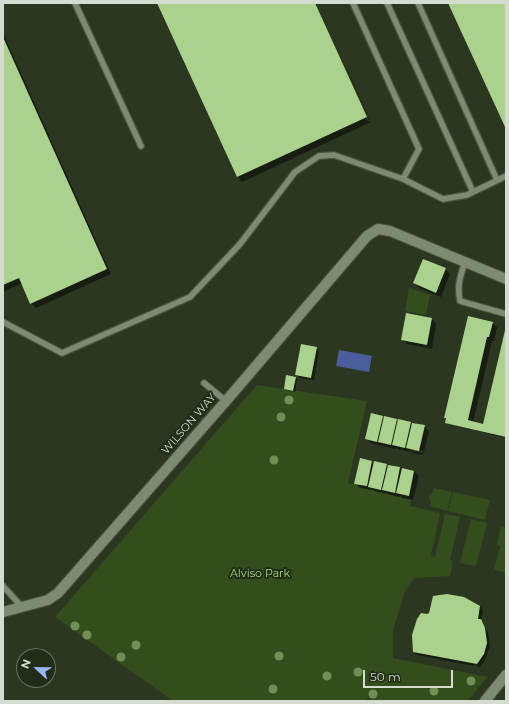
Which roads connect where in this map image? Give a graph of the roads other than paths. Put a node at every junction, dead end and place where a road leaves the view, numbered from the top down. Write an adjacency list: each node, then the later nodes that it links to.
1 (75, 3): 5 (lane)
2 (353, 3): 7 (lane)
3 (386, 3): 9 (lane)
4 (418, 3): 8 (lane)
5 (141, 146)
6 (506, 176): 8 (lane)
7 (403, 179): 9 (lane); 13 (lane)
8 (497, 180): 9 (lane)
9 (473, 192)
10 (465, 262): 11 (street); 12 (lane); 15 (street, WILSON WAY)
11 (506, 279)
12 (506, 314)
13 (3, 322)
14 (204, 383): 15 (lane)
15 (226, 401): 17 (street, WILSON WAY)
16 (3, 586): 17 (lane)
17 (22, 607): 18 (street, WILSON WAY)
18 (3, 612)
19 (506, 675): 20 (street)
20 (485, 701)

